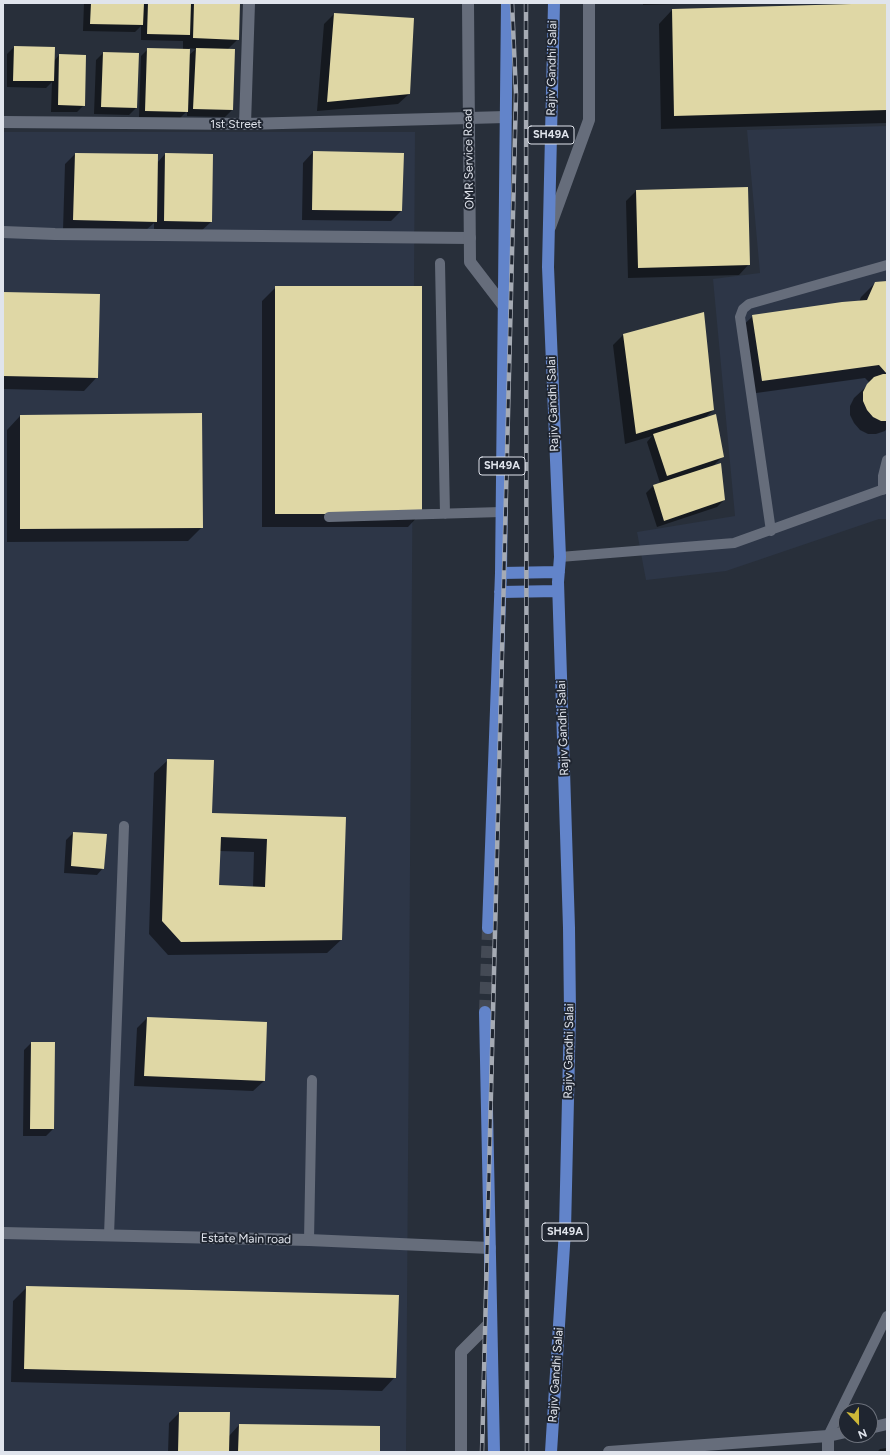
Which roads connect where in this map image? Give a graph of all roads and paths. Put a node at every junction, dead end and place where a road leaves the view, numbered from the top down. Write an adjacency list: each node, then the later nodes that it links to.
1 (249, 3): 9 (street)
2 (468, 3): 7 (street, OMR Service Road)
3 (507, 3): 6 (main road, SH49A)
4 (554, 3): 10 (main road, Rajiv Gandhi Salai / SH49A)
5 (589, 3): 10 (street)
6 (506, 117): 7 (street, 1st Street); 15 (main road, SH49A)
7 (469, 119): 9 (street, 1st Street); 12 (street, OMR Service Road)
8 (3, 122): 9 (street, 1st Street)
9 (244, 124)
10 (549, 229): 22 (main road, Rajiv Gandhi Salai / SH49A)
11 (3, 232): 12 (street)
12 (470, 238): 15 (street, OMR Service Road)
13 (440, 263): 19 (lane)
14 (887, 265): 21 (lane)
15 (503, 305): 18 (main road, SH49A)
16 (887, 460): 17 (lane)
17 (885, 489): 21 (lane)
18 (501, 512): 19 (lane); 24 (main road, SH49A)
19 (445, 514): 20 (lane)
20 (329, 516)
21 (771, 531): 22 (lane)
22 (560, 557): 23 (main road, Rajiv Gandhi Salai / SH49A)
23 (559, 572): 24 (main road); 25 (main road, Rajiv Gandhi Salai / SH49A)
24 (501, 573): 26 (main road, SH49A)
25 (558, 591): 26 (main road); 41 (main road, Rajiv Gandhi Salai / SH49A)
26 (500, 592): 28 (main road, SH49A)
27 (124, 826): 32 (lane)
28 (488, 928)
29 (485, 1012): 34 (main road)
30 (312, 1080): 33 (lane)
31 (3, 1233): 32 (street, Estate Main road)
32 (108, 1235): 33 (street, Estate Main road)
33 (309, 1240): 34 (street, Estate Main road)
34 (490, 1248): 36 (main road)
35 (887, 1316): 38 (lane)
36 (491, 1322): 39 (street); 40 (main road)
37 (838, 1434): 38 (street)
38 (828, 1436): 42 (street); 43 (street)
39 (460, 1452)
40 (494, 1452)
41 (551, 1452)
42 (609, 1452)
43 (828, 1452)

